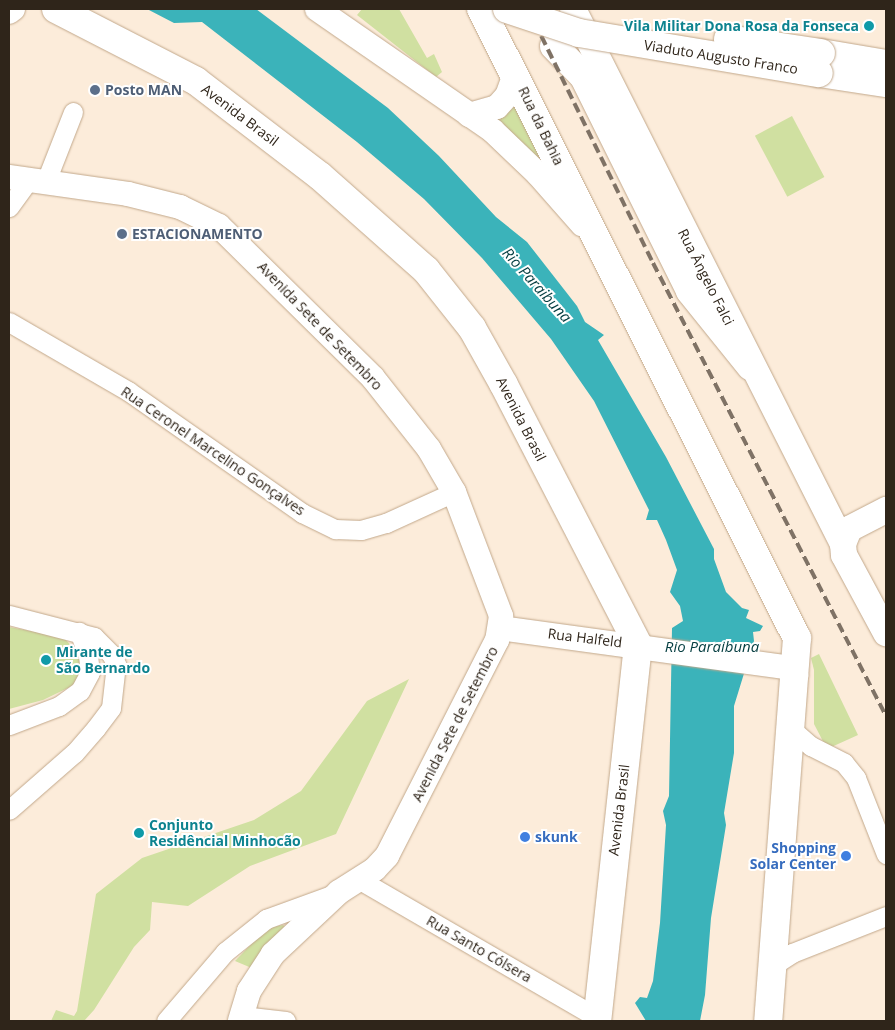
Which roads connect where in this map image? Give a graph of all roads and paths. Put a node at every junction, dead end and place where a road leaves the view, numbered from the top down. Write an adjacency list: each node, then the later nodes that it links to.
1 (14, 9): 8 (street)
2 (56, 9): 27 (main road, Avenida Brasil)
3 (317, 9): 14 (street)
4 (481, 9): 11 (main road, Rua da Bahia)
5 (560, 9): 9 (main road, Viaduto Augusto Franco, bridge)
6 (573, 9): 19 (main road, Rua Ângelo Falci)
7 (513, 11): 9 (main road, Viaduto Augusto Franco, bridge); 19 (main road)
8 (9, 12)
9 (820, 63): 10 (main road); 12 (main road)
10 (886, 64)
11 (515, 74): 14 (street); 17 (main road, Rua da Bahia)
12 (886, 83)
13 (74, 112): 15 (street)
14 (469, 115): 17 (street)
15 (28, 179): 16 (street); 20 (street, Avenida Sete de Setembro)
16 (9, 208)
17 (598, 244): 28 (main road)
18 (9, 322): 20 (street, Rua Ceronel Marcelino Gonçalves)
19 (751, 367): 22 (main road, Rua Ângelo Falci)
20 (454, 492): 24 (street, Avenida Sete de Setembro)
21 (886, 510): 22 (main road)
22 (843, 544): 26 (main road, Rua Ângelo Falci)
23 (9, 615): 25 (street)
24 (500, 628): 27 (street, Rua Halfeld); 33 (street, Avenida Sete de Setembro)
25 (79, 632): 29 (street); 31 (street)
26 (886, 633)
27 (638, 645): 28 (street, Rua Halfeld); 38 (main road, Avenida Brasil)
28 (787, 671): 30 (main road)
29 (9, 725)
30 (790, 728): 32 (street); 36 (main road)
31 (9, 810)
32 (886, 854)
33 (360, 880): 34 (street, Avenida Sete de Setembro); 38 (street, Rua Santo Cólsera)
34 (339, 892): 37 (street, Avenida Sete de Setembro); 39 (street)
35 (886, 916): 36 (street)
36 (772, 966): 41 (main road)
37 (241, 1019): 40 (street)
38 (597, 1019)
39 (166, 1021)
40 (286, 1021)
41 (768, 1021)

